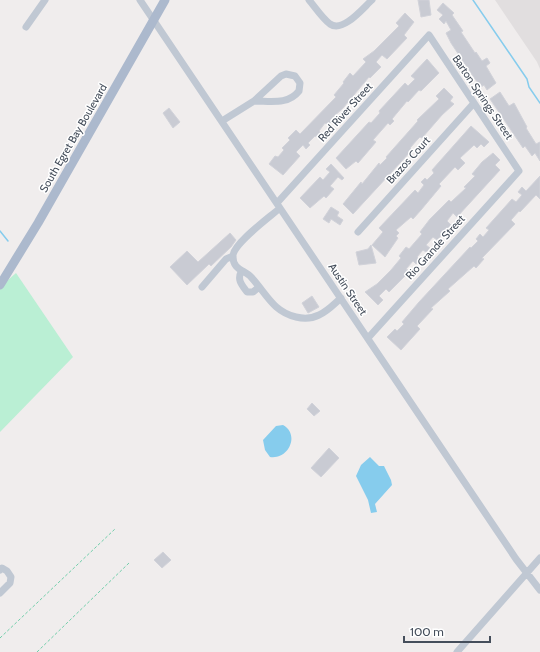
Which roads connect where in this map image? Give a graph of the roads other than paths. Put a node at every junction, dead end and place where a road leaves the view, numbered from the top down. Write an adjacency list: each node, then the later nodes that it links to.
1 (45, 0): 7 (street)
2 (140, 0): 6 (street, Austin Street)
3 (164, 0): 6 (main road, South Egret Bay Boulevard)
4 (309, 0): 5 (street)
5 (372, 0)
6 (153, 20): 11 (street, Austin Street); 17 (main road, South Egret Bay Boulevard)
7 (26, 27)
8 (429, 35): 10 (street, Barton Springs Street); 13 (street, Red River Street)
9 (254, 101): 9 (street); 11 (street)
10 (474, 103): 12 (street, Barton Springs Street); 14 (street, Brazos Court)
11 (222, 121): 13 (street, Austin Street)
12 (519, 170): 21 (street, Rio Grande Street)
13 (279, 205): 15 (street, Red River Street); 20 (street, Austin Street)
14 (358, 232)
15 (233, 256): 16 (street); 18 (street, Red River Street)
16 (241, 272): 19 (street); 19 (street)
17 (0, 285)
18 (202, 287)
19 (259, 287): 20 (street)
20 (341, 298): 21 (street, Austin Street)
21 (368, 338): 24 (street, Austin Street)
22 (540, 558): 24 (street)
23 (0, 570): 26 (street)
24 (526, 574): 25 (street, Austin Street); 27 (street)
25 (540, 590)
26 (0, 592)
27 (457, 652)

